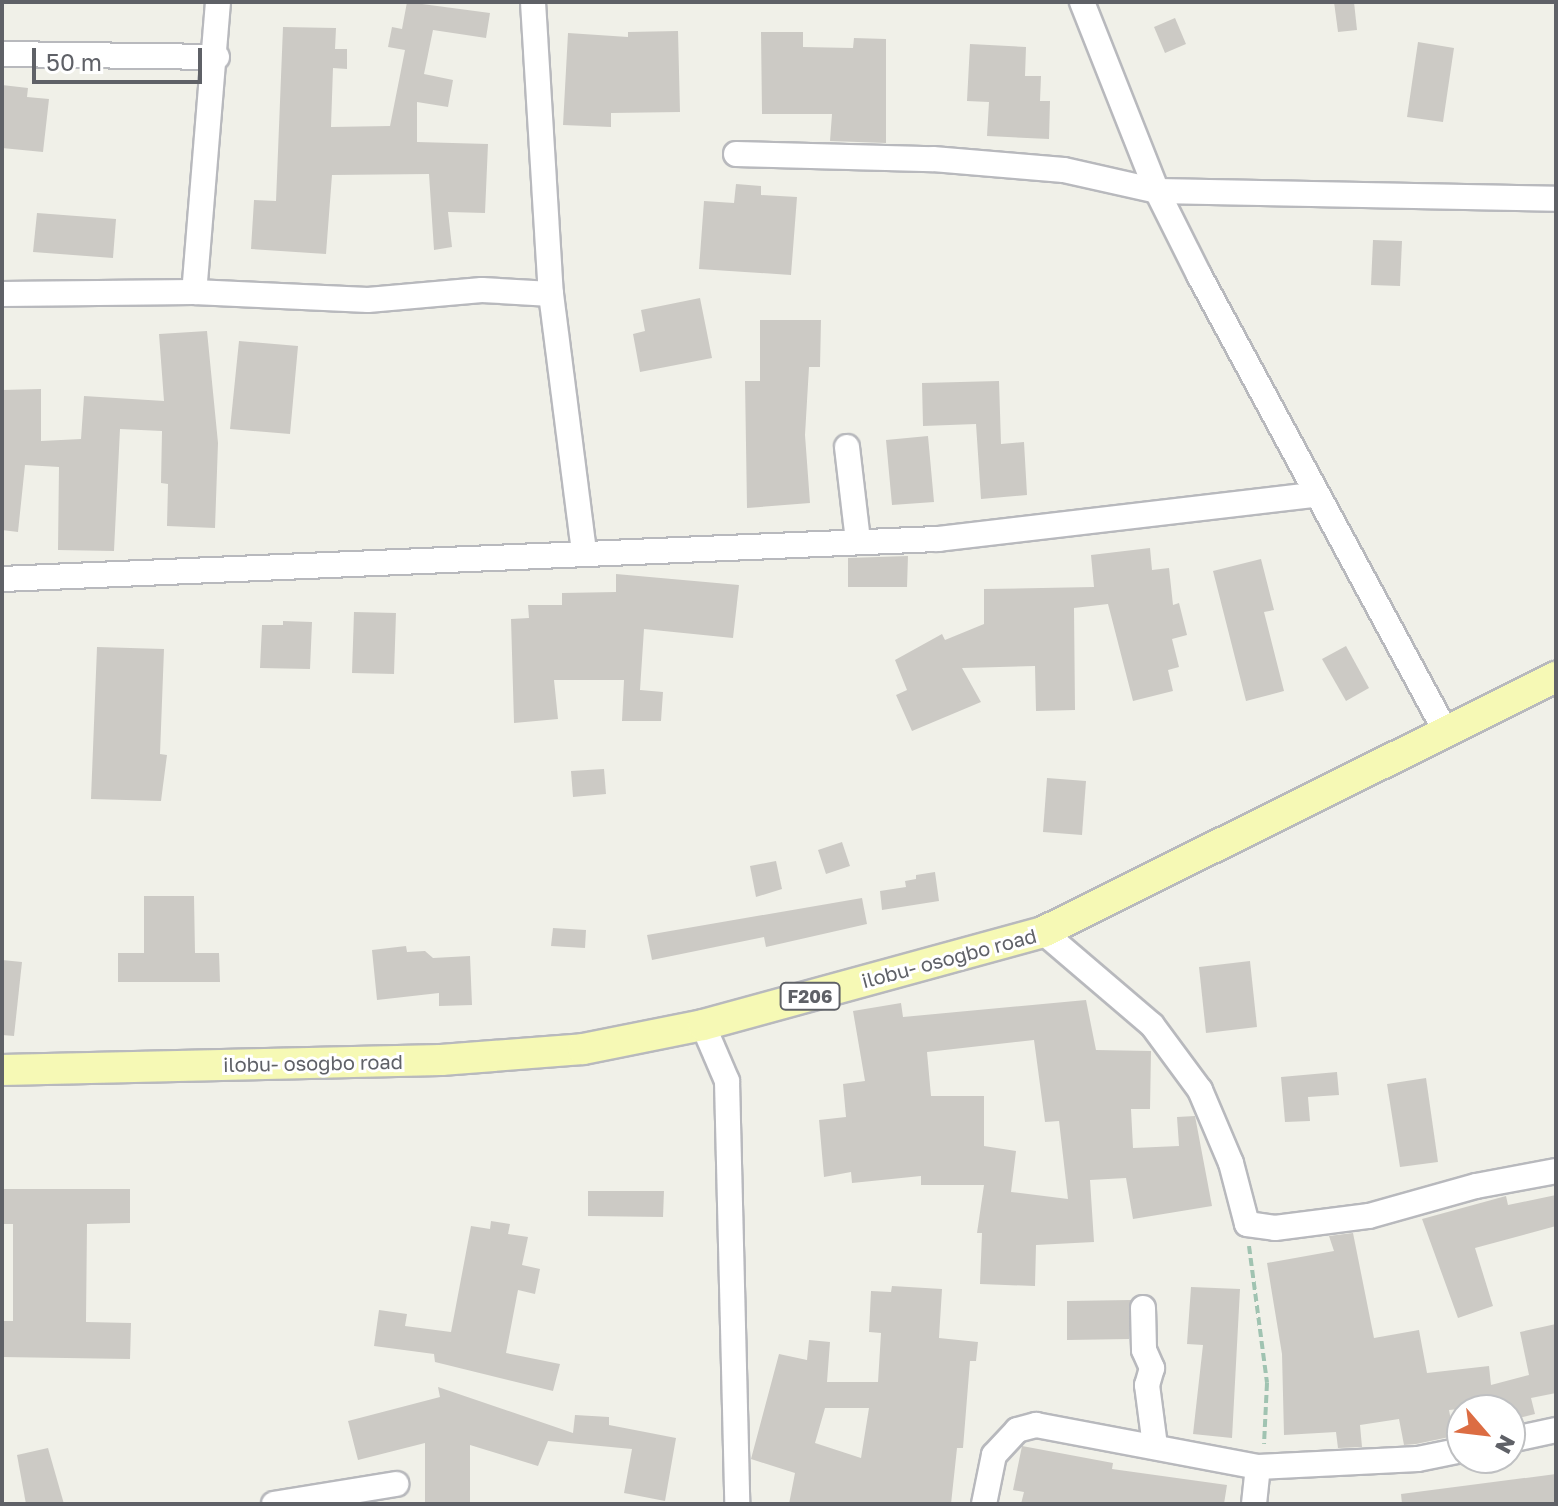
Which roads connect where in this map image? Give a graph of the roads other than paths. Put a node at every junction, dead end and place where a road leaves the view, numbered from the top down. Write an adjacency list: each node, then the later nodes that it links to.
1 (218, 2): 5 (street)
2 (533, 2): 11 (street)
3 (1082, 2): 7 (street)
4 (2, 54): 5 (street)
5 (217, 57): 9 (street)
6 (736, 154): 7 (street)
7 (1157, 191): 8 (street); 13 (street)
8 (1556, 199)
9 (194, 292): 10 (street); 11 (street)
10 (2, 294)
11 (551, 294): 15 (street)
12 (847, 447): 14 (street)
13 (1315, 495): 14 (street); 18 (street)
14 (858, 541): 15 (street)
15 (584, 553): 16 (street)
16 (2, 579)
17 (1556, 677): 18 (main road, ilobu- osogbo road / F206)
18 (1446, 732): 19 (main road, ilobu- osogbo road / F206)
19 (1043, 932): 20 (main road, ilobu- osogbo road / F206); 22 (street)
20 (703, 1025): 21 (main road, ilobu- osogbo road / F206); 31 (street)
21 (2, 1070)
22 (1556, 1171)
23 (1143, 1308): 26 (street)
24 (1556, 1430): 25 (street)
25 (1526, 1437)
26 (1155, 1446): 28 (street); 32 (street)
27 (1446, 1453): 28 (street)
28 (1258, 1467): 33 (street)
29 (396, 1484): 30 (street)
30 (274, 1504)
31 (737, 1504)
32 (984, 1504)
33 (1254, 1504)

